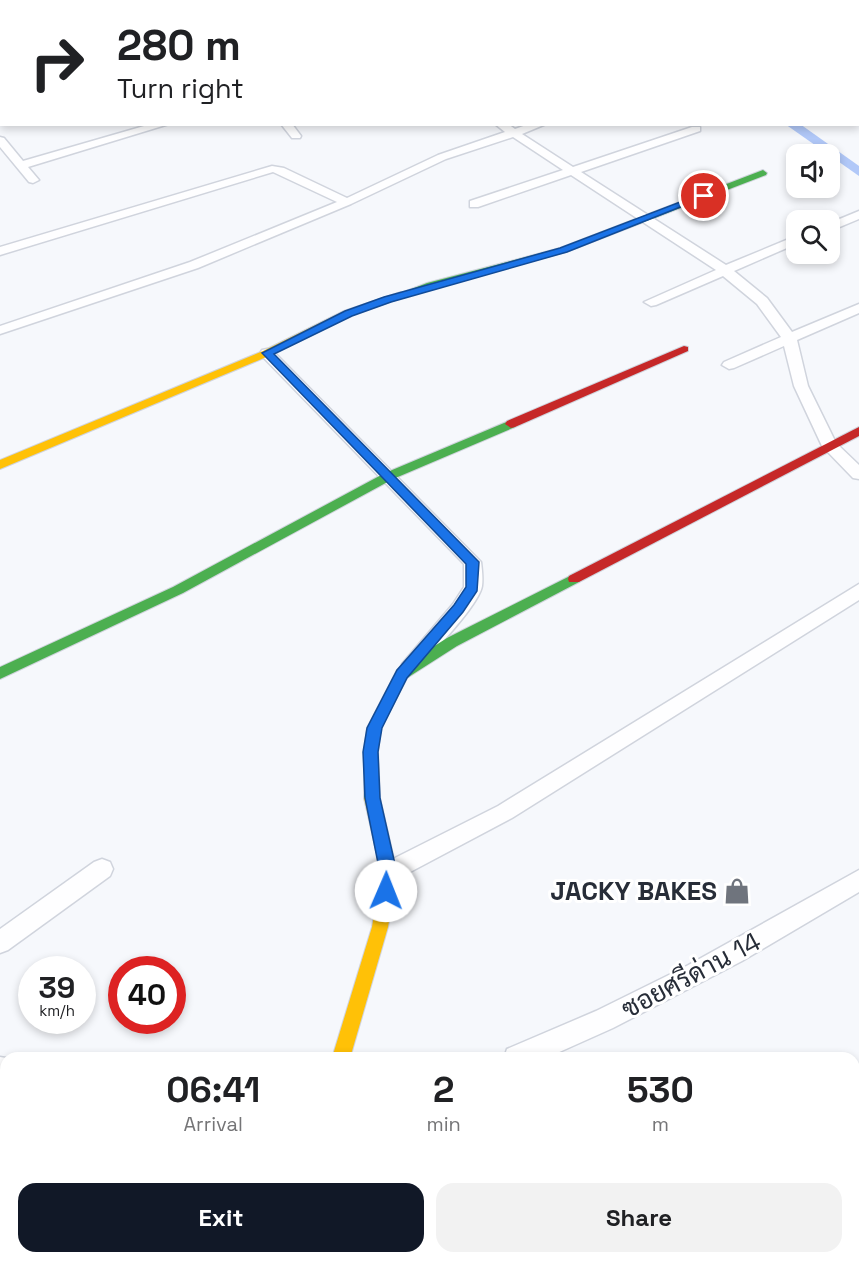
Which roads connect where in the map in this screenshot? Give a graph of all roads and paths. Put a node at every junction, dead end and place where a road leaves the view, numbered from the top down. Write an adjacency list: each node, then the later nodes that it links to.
1 (114, 126): 8 (street)
2 (157, 126): 8 (street)
3 (288, 126): 9 (street)
4 (503, 126): 7 (street)
5 (535, 126): 7 (street)
6 (696, 129): 13 (street)
7 (514, 133): 13 (street); 16 (street)
8 (122, 136): 11 (street)
9 (296, 136)
10 (0, 140): 11 (street)
11 (21, 165): 15 (street)
12 (230, 171): 21 (street)
13 (570, 171): 17 (street); 19 (street)
14 (763, 173): 19 (street)
15 (33, 180)
16 (347, 202): 23 (street); 27 (street)
17 (474, 204)
18 (859, 215): 20 (street)
19 (645, 219): 24 (street); 30 (street)
20 (840, 223)
21 (0, 239)
22 (786, 244): 24 (street)
23 (0, 251)
24 (723, 269): 25 (street); 28 (street)
25 (651, 302)
26 (859, 308): 28 (street)
27 (0, 330)
28 (789, 338): 31 (street); 33 (street)
29 (684, 349): 36 (street)
30 (267, 353): 34 (street); 36 (street)
31 (729, 365)
32 (859, 431): 33 (street)
33 (830, 446): 35 (street); 39 (street)
34 (0, 465)
35 (859, 474)
36 (389, 476): 38 (street); 39 (street)
37 (859, 591): 41 (street)
38 (0, 673)
39 (402, 674): 41 (street)
40 (102, 869): 43 (street)
41 (389, 873): 44 (street)
42 (859, 880): 45 (street, ซอยศรีด่าน 14)
43 (0, 942)
44 (343, 1052)
45 (531, 1052)

